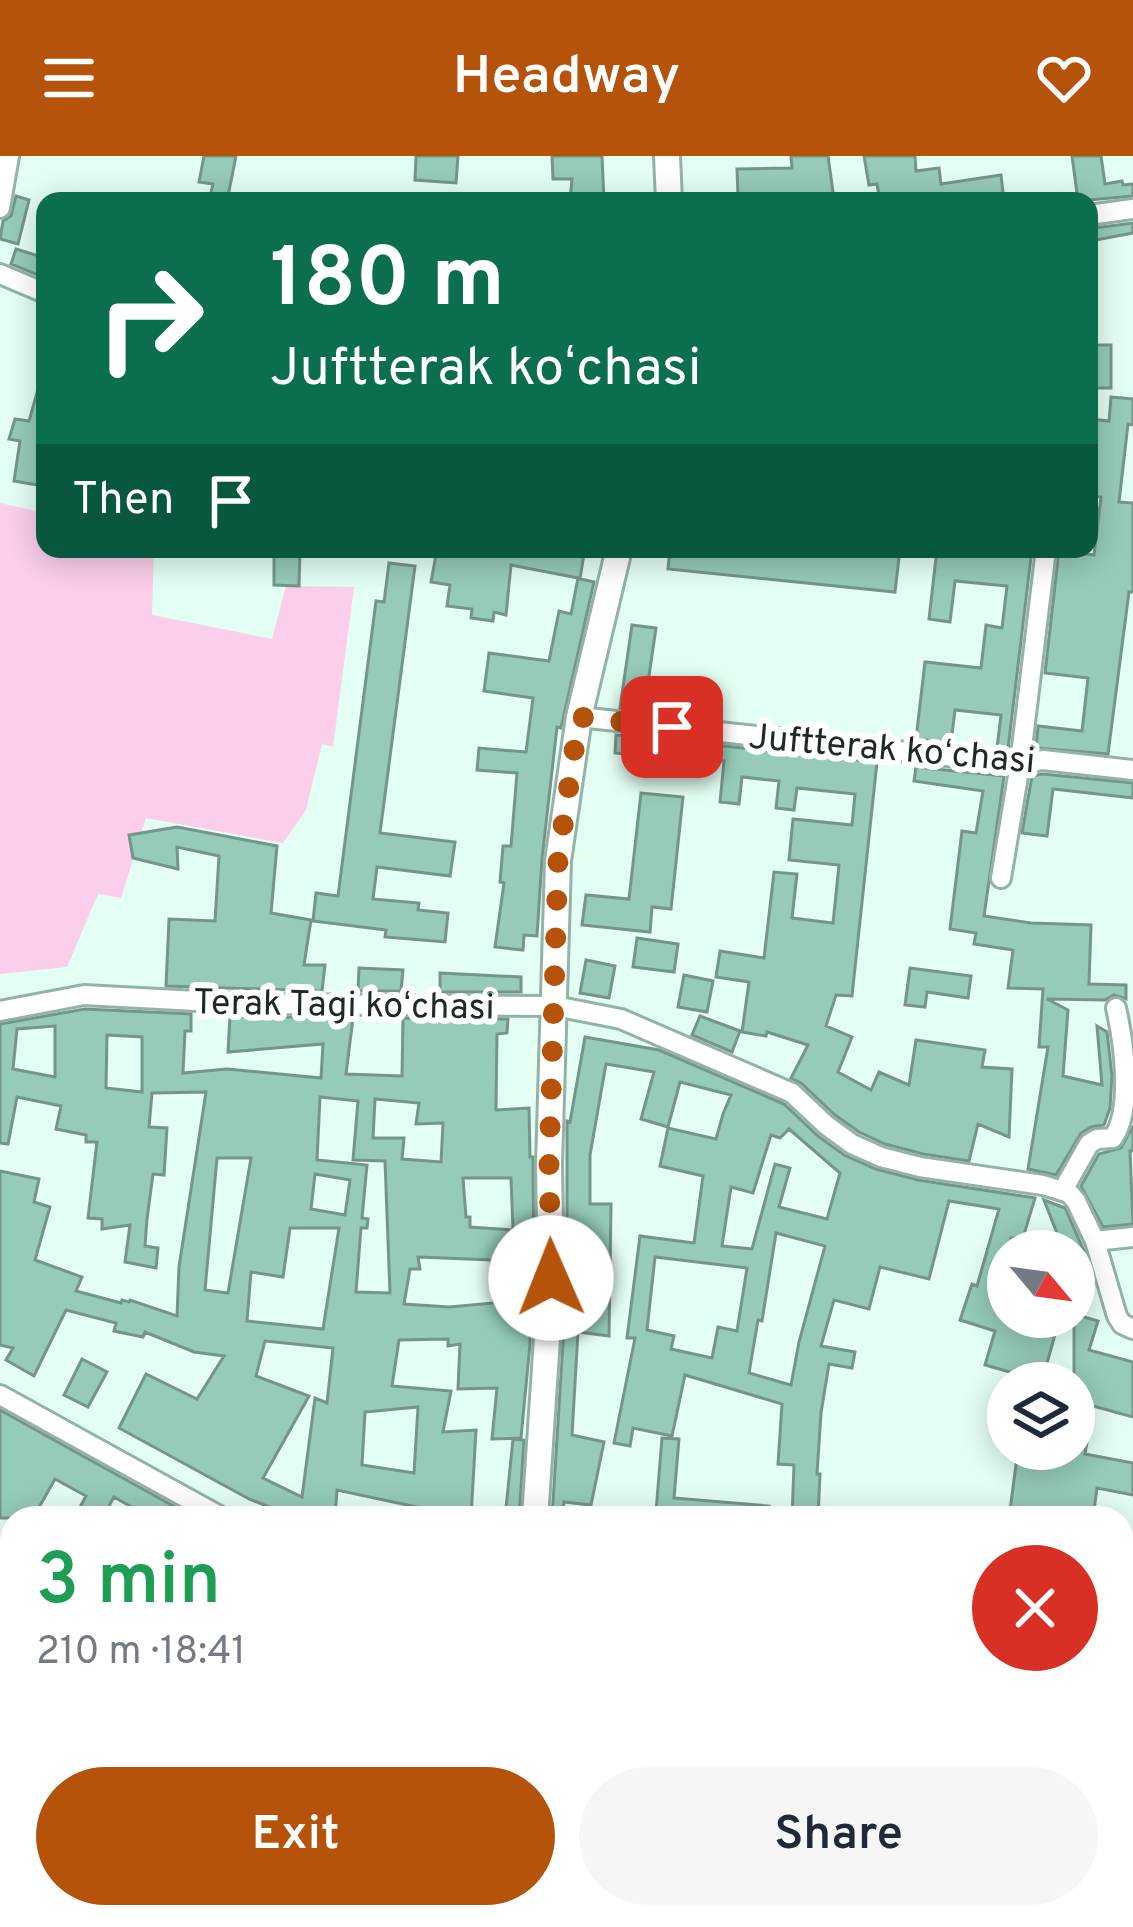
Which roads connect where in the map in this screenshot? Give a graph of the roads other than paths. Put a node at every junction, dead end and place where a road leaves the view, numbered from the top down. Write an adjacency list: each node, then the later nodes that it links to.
1 (9, 156): 4 (street)
2 (667, 156): 3 (street)
3 (669, 192)
4 (0, 208)
5 (1133, 208): 6 (street)
6 (1098, 214)
7 (0, 274): 8 (street)
8 (36, 289)
9 (618, 558): 11 (street)
10 (1045, 558): 12 (street)
11 (579, 717): 12 (street, Juftterak koʻchasi); 15 (street)
12 (1020, 764): 13 (street, Juftterak koʻchasi); 14 (street)
13 (1133, 770)
14 (1001, 878)
15 (555, 1006): 17 (street, Terak Tagi koʻchasi); 18 (street, Terak Tagi koʻchasi); 25 (street)
16 (1116, 1008): 18 (street)
17 (0, 1011)
18 (1063, 1190): 19 (street)
19 (1090, 1230)
20 (1133, 1237): 21 (street)
21 (1095, 1240): 22 (street)
22 (1133, 1329)
23 (0, 1395): 24 (street)
24 (201, 1506)
25 (536, 1506)

